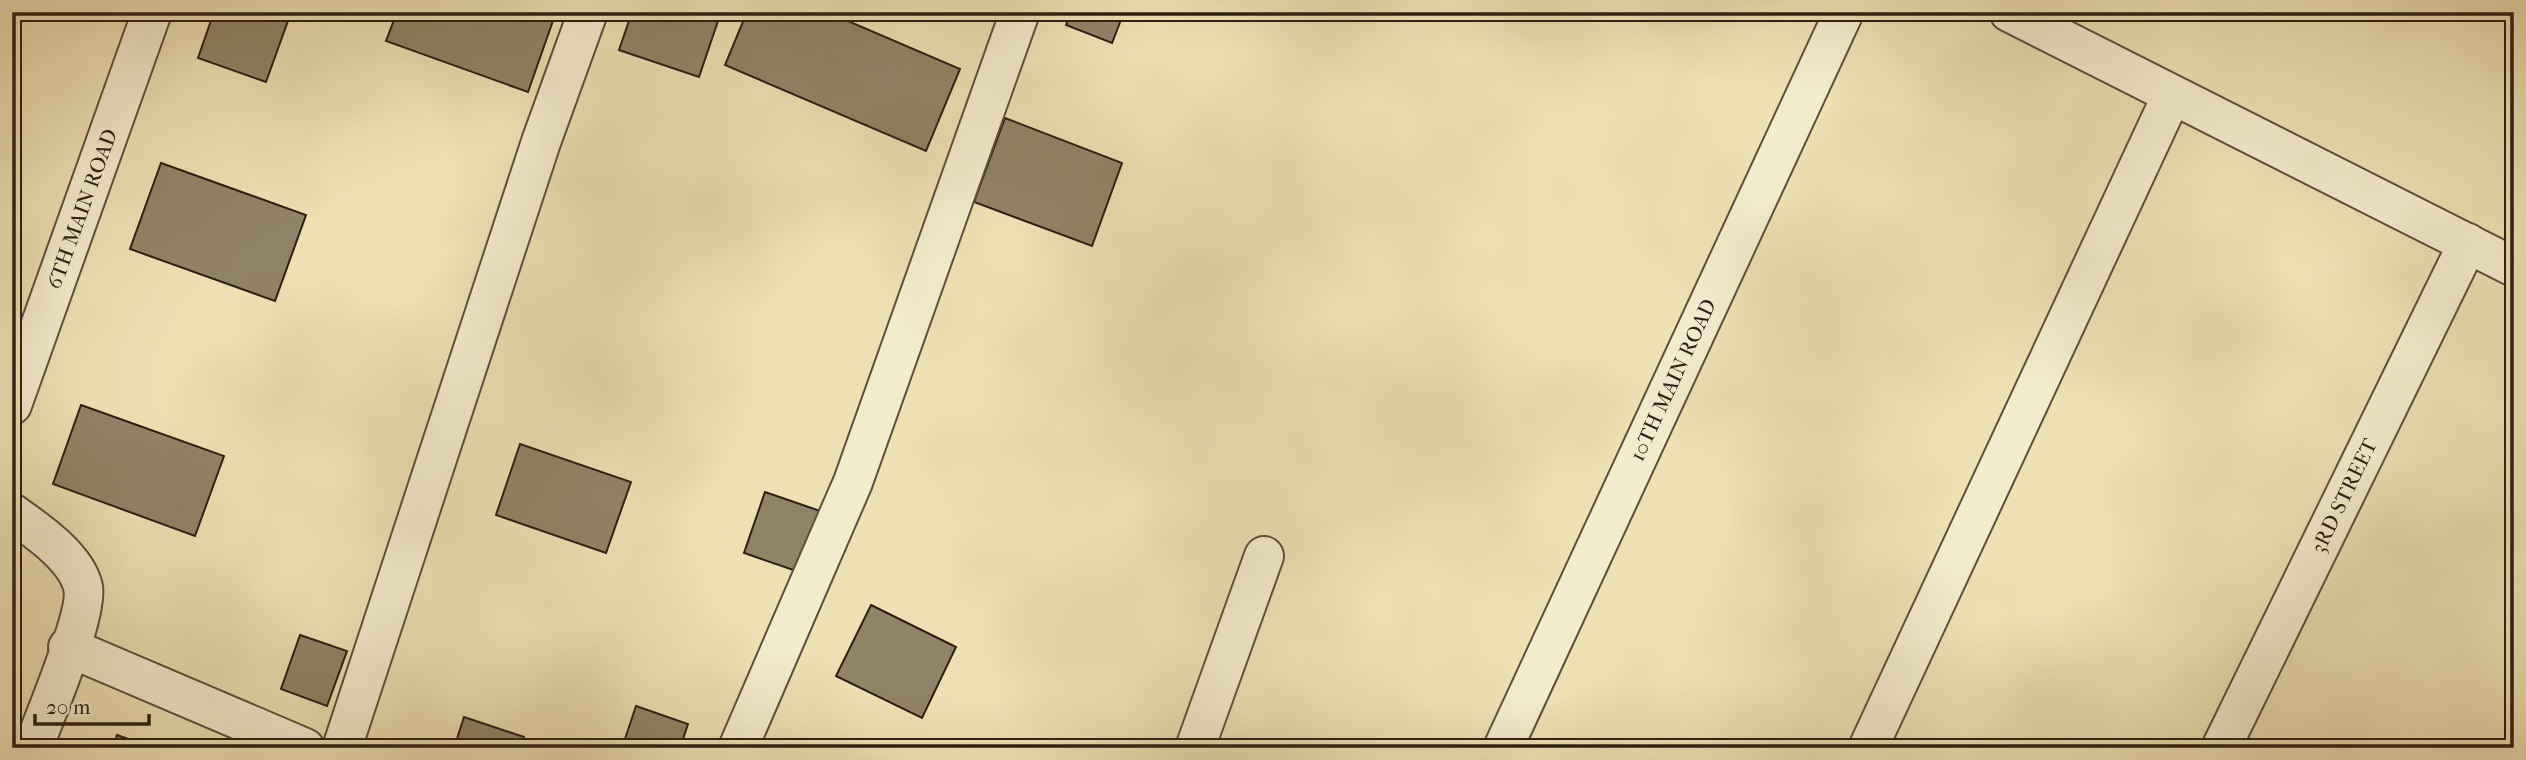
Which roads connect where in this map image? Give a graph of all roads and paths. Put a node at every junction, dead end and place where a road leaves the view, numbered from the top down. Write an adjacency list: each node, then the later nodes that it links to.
1 (152, 12): 9 (street, 6TH MAIN ROAD)
2 (588, 12): 15 (street)
3 (1020, 12): 16 (street)
4 (1844, 12): 18 (street, 10TH MAIN ROAD)
5 (2009, 12): 6 (street)
6 (2172, 95): 7 (street); 19 (street)
7 (2468, 243): 8 (street); 20 (street, 3RD STREET)
8 (2514, 267)
9 (12, 405)
10 (12, 513): 12 (street)
11 (1264, 556): 17 (street)
12 (68, 647): 13 (street); 14 (street)
13 (33, 748)
14 (305, 748)
15 (342, 748)
16 (738, 748)
17 (1195, 748)
18 (1503, 748)
19 (1868, 748)
20 (2221, 748)

